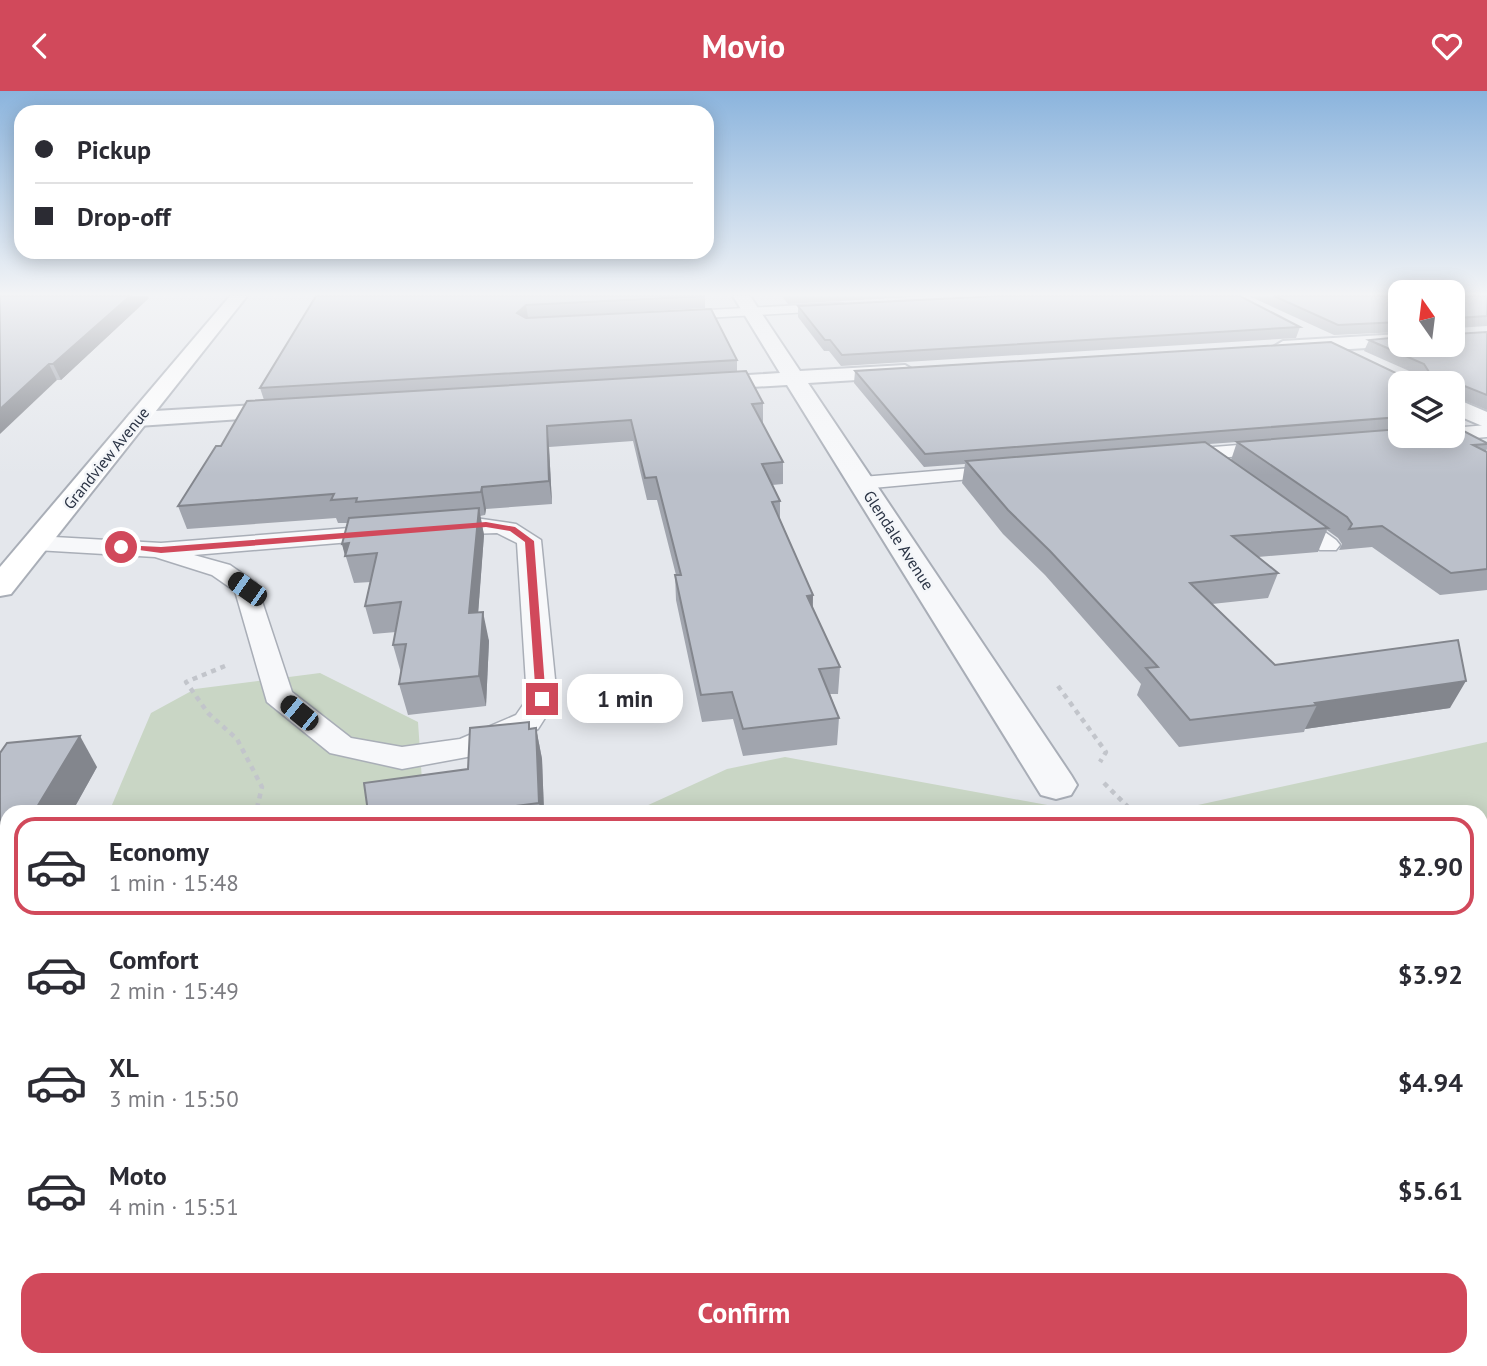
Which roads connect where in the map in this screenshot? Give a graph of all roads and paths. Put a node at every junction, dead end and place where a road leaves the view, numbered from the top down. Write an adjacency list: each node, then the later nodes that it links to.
1 (190, 356): 10 (main road, Grandview Avenue)
2 (779, 356): 6 (street, Glendale Avenue)
3 (1352, 356): 4 (street)
4 (1367, 363)
5 (927, 370): 6 (street)
6 (794, 378): 7 (street); 19 (street, Glendale Avenue)
7 (677, 386)
8 (308, 409): 10 (street)
9 (1465, 410): 11 (street)
10 (138, 419): 21 (main road, Grandview Avenue)
11 (1487, 421)
12 (1487, 431): 13 (lane)
13 (1465, 432)
14 (1300, 446): 15 (lane)
15 (1203, 454): 16 (lane); 18 (lane)
16 (1163, 458)
17 (1028, 469): 19 (lane)
18 (1233, 476)
19 (862, 483): 27 (street, Glendale Avenue)
20 (1272, 505): 22 (lane)
21 (36, 543): 23 (lane); 24 (main road, Grandview Avenue)
22 (1328, 545)
23 (161, 550): 23 (lane)
24 (0, 587)
25 (186, 682): 28 (path)
26 (1096, 783): 29 (path)
27 (1056, 785)
28 (258, 805)
29 (1126, 805)

